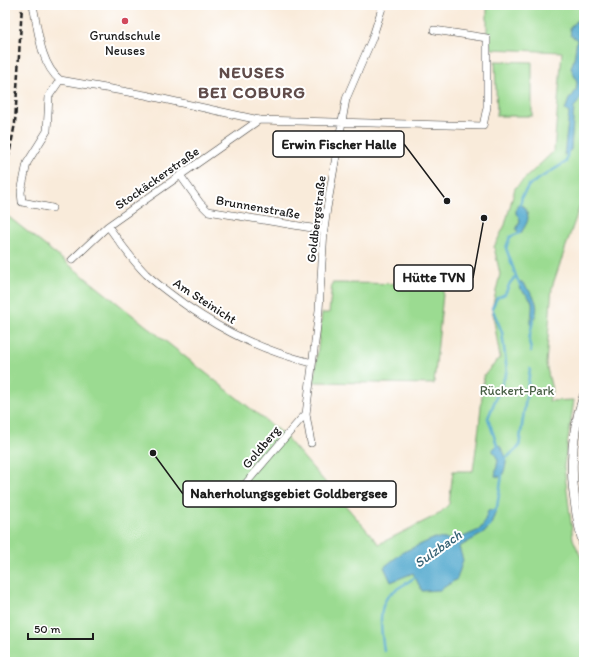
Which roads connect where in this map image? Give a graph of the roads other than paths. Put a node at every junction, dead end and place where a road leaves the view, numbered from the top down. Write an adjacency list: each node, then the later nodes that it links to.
1 (33, 5): 4 (street)
2 (383, 5): 6 (street, Goldbergstraße)
3 (434, 30): 6 (street)
4 (60, 80): 5 (street); 8 (street)
5 (260, 120): 6 (street); 7 (street, Stockäckerstraße)
6 (342, 123): 10 (street, Goldbergstraße)
7 (180, 175): 9 (street, Stockäckerstraße); 10 (street, Brunnenstraße)
8 (52, 208)
9 (108, 226): 11 (street, Stockäckerstraße); 12 (street, Am Steinicht)
10 (324, 230): 12 (street, Goldbergstraße)
11 (72, 260)
12 (312, 363): 14 (street, Goldbergstraße)
13 (583, 400): 17 (street)
14 (306, 414): 15 (street, Goldbergstraße); 16 (street, Goldberg)
15 (311, 443)
16 (236, 496)
17 (584, 546)

